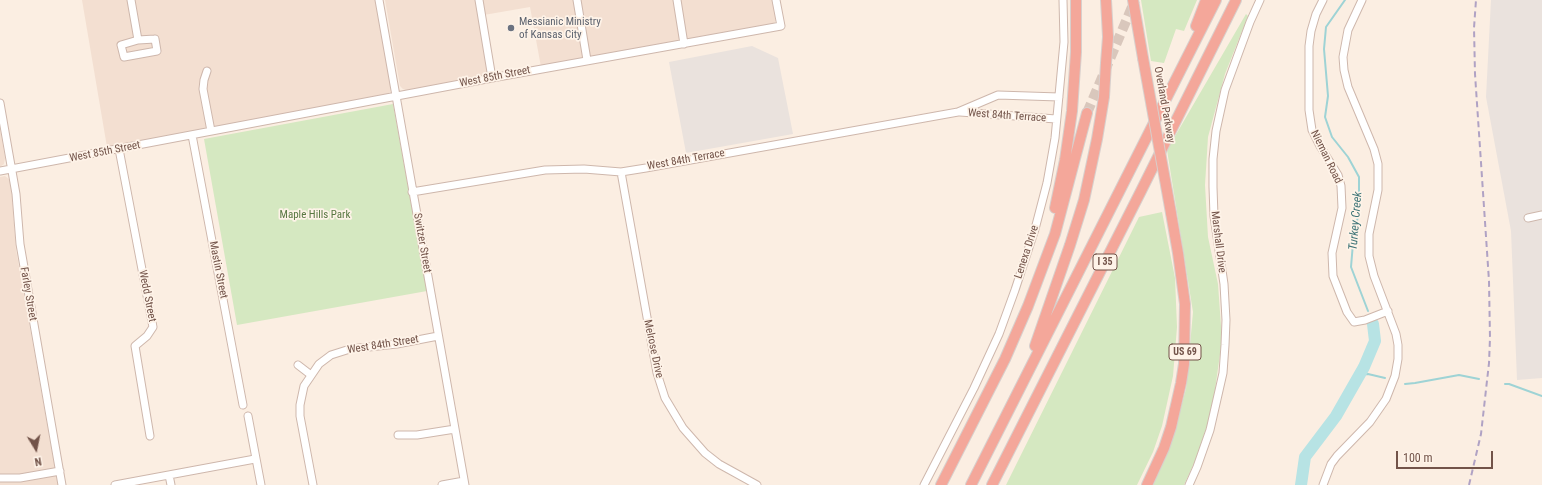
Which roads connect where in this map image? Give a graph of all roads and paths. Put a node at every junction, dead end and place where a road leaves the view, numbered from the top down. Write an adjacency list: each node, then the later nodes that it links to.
1 (131, 0): 19 (street)
2 (379, 0): 25 (street, Switzer Street)
3 (479, 0): 24 (street)
4 (577, 0): 21 (street)
5 (677, 0): 20 (street)
6 (776, 0): 20 (street, West 85th Street)
7 (1063, 0): 26 (street, Lenexa Drive)
8 (1076, 0): 40 (highway)
9 (1106, 0): 45 (highway)
10 (1133, 0): 67 (highway, Overland Parkway / US 69, bridge)
11 (1206, 0): 22 (highway)
12 (1216, 0): 22 (highway, I 35)
13 (1236, 0): 18 (highway, I 35)
14 (1242, 0): 18 (highway)
15 (1260, 0): 68 (street, Marshall Drive)
16 (1323, 0): 41 (street, Nieman Road)
17 (1362, 0): 41 (street)
18 (1217, 37): 66 (highway, I 35)
19 (138, 40): 19 (street)
20 (684, 44): 21 (street, West 85th Street)
21 (587, 60): 24 (street, West 85th Street)
22 (1183, 64): 45 (highway, I 35)
23 (207, 71): 31 (street)
24 (492, 78): 25 (street, West 85th Street)
25 (396, 96): 31 (street, West 85th Street); 37 (street, Switzer Street)
26 (1059, 97): 28 (street, West 84th Terrace); 30 (street, Lenexa Drive)
27 (0, 103): 34 (street, Farley Street)
28 (958, 112): 30 (street, West 84th Terrace); 36 (street, West 84th Terrace)
29 (1087, 113): 40 (highway)
30 (1056, 119): 63 (street, Lenexa Drive)
31 (211, 131): 32 (street, West 85th Street)
32 (192, 135): 33 (street, West 85th Street); 46 (street, Mastin Street)
33 (119, 149): 34 (street, West 85th Street); 50 (street, Wedd Street)
34 (12, 169): 35 (street, West 85th Street); 52 (street, Farley Street)
35 (0, 171)
36 (621, 172): 37 (street, West 84th Terrace); 62 (street, Melrose Drive)
37 (412, 192): 42 (street, Switzer Street)
38 (1542, 215): 39 (street)
39 (1528, 218)
40 (1028, 306): 64 (highway)
41 (1388, 311): 69 (street)
42 (438, 336): 44 (street, West 84th Street); 48 (street, Switzer Street)
43 (298, 365): 44 (street)
44 (311, 375): 60 (street, West 84th Street)
45 (1022, 383): 65 (highway, I 35)
46 (243, 405)
47 (248, 416): 51 (street)
48 (455, 429): 49 (street); 55 (street, Switzer Street)
49 (398, 435)
50 (150, 436)
51 (256, 459): 53 (street); 59 (street)
52 (60, 471): 54 (street); 56 (street, Farley Street)
53 (169, 475): 57 (street); 58 (street)
54 (0, 478)
55 (465, 483): 61 (street)
56 (62, 485)
57 (115, 485)
58 (171, 485)
59 (261, 485)
60 (313, 485)
61 (442, 485)
62 (756, 485)
63 (924, 485)
64 (941, 485)
65 (971, 485)
66 (992, 485)
67 (1147, 485)
68 (1189, 485)
69 (1323, 485)

